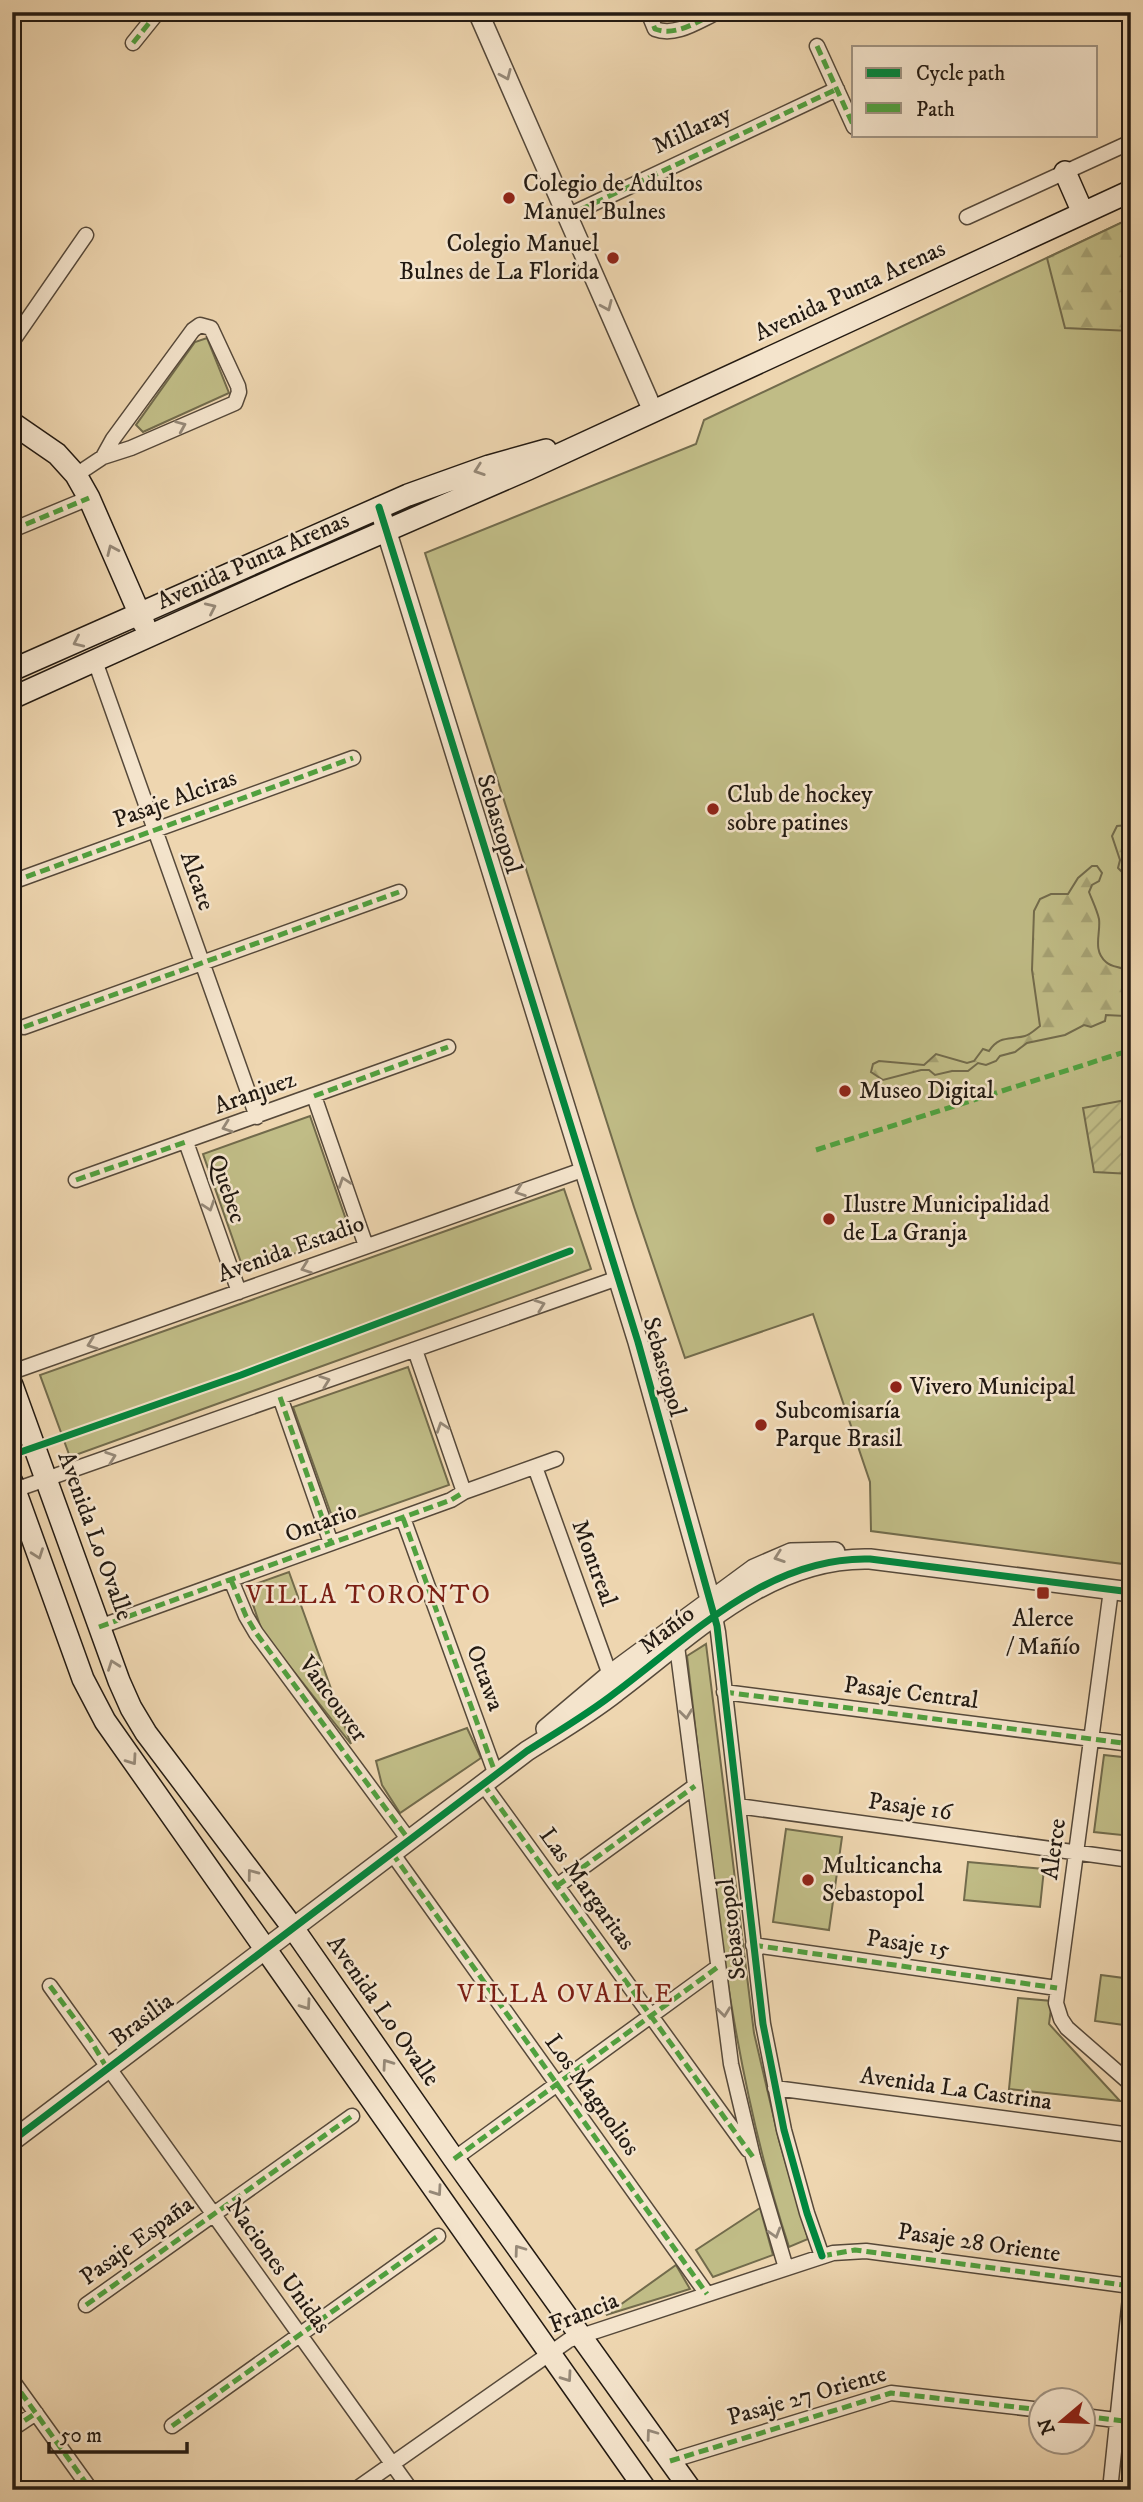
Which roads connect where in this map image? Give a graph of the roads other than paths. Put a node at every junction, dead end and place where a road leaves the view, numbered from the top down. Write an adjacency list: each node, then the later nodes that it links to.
1 (158, 12): 5 (street)
2 (478, 12): 13 (street, one-way to 13)
3 (648, 12): 4 (street)
4 (718, 12)
5 (133, 43)
6 (817, 46): 7 (street)
7 (837, 89): 8 (street); 13 (street, Millaray)
8 (852, 123)
9 (1131, 142): 10 (street, Avenida Punta Arenas)
10 (1065, 172): 12 (main road); 14 (street, Avenida Punta Arenas)
11 (1131, 191): 12 (main road, Avenida Punta Arenas)
12 (1083, 213): 17 (main road, Avenida Punta Arenas)
13 (567, 216): 17 (street, one-way to 17)
14 (967, 217)
15 (86, 235): 16 (street)
16 (12, 342)
17 (653, 411): 19 (main road, Avenida Punta Arenas)
18 (12, 422): 21 (main road)
19 (593, 440): 23 (main road, Avenida Punta Arenas, one-way to 23); 25 (main road, Avenida Punta Arenas)
20 (103, 457): 20 (street, one-way to 20); 21 (street)
21 (76, 475): 22 (main road)
22 (89, 498): 24 (street); 26 (main road, one-way to 22)
23 (379, 507): 25 (street, Sebastopol); 26 (main road, Avenida Punta Arenas)
24 (12, 530)
25 (388, 530): 27 (main road, Avenida Punta Arenas, one-way to 25); 41 (street, Sebastopol)
26 (139, 613): 27 (main road); 29 (main road, Avenida Punta Arenas, one-way to 29)
27 (149, 636): 28 (main road, Avenida Punta Arenas)
28 (95, 661): 30 (main road, Avenida Punta Arenas); 32 (street, Alcate)
29 (12, 670)
30 (12, 698)
31 (353, 758): 32 (street, Pasaje Alciras)
32 (155, 830): 33 (street, Pasaje Alciras); 35 (street, Alcate)
33 (12, 882)
34 (399, 892): 35 (street)
35 (202, 963): 36 (street); 39 (street, Alcate)
36 (24, 1027)
37 (448, 1047): 38 (street, Aranjuez)
38 (314, 1096): 39 (street, Aranjuez); 43 (street, one-way to 38)
39 (257, 1117): 40 (street, Aranjuez, one-way to 40)
40 (186, 1142): 42 (street, Aranjuez); 45 (street, Quebec, one-way to 45)
41 (585, 1168): 43 (street, Avenida Estadio, one-way to 43); 44 (street, Sebastopol)
42 (76, 1180)
43 (366, 1246): 45 (street, Avenida Estadio, one-way to 45)
44 (618, 1278): 46 (street, one-way to 44); 60 (street, Sebastopol)
45 (239, 1292): 47 (street, Avenida Estadio, one-way to 47)
46 (415, 1349): 49 (street, one-way to 46); 54 (street, one-way to 46)
47 (12, 1372)
48 (12, 1385): 52 (main road, Avenida Lo Ovalle)
49 (280, 1397): 52 (street, one-way to 49); 56 (street)
50 (556, 1459): 51 (street, Ontario)
51 (535, 1467): 54 (street, Ontario); 63 (street, Montreal)
52 (46, 1480): 53 (street); 61 (main road, Avenida Lo Ovalle)
53 (13, 1488): 78 (main road, one-way to 78)
54 (464, 1492): 55 (street, Ontario)
55 (403, 1518): 56 (street, Ontario); 68 (street, Ottawa)
56 (331, 1543): 57 (street, Ontario)
57 (231, 1580): 61 (street, Ontario); 71 (street, Vancouver)
58 (1111, 1590): 59 (street, Mañío); 60 (street, Mañío); 65 (street, Alerce)
59 (1131, 1592)
60 (712, 1609): 62 (street, Mañío); 63 (street, Mañío); 64 (street, Sebastopol)
61 (99, 1627): 76 (main road, Avenida Lo Ovalle, one-way to 61)
62 (677, 1646): 67 (street, Mañío); 69 (street, Sebastopol, one-way to 69)
63 (610, 1675): 67 (street, Mañío)
64 (724, 1692): 65 (street, Pasaje Central); 70 (street, Sebastopol)
65 (1092, 1739): 66 (street, Pasaje Central); 73 (street, Alerce)
66 (1131, 1744)
67 (527, 1751): 68 (street, Mañío)
68 (490, 1779): 71 (street, Mañío); 75 (street, Las Margaritas)
69 (695, 1786): 75 (street); 79 (street, Sebastopol)
70 (738, 1806): 73 (street, Pasaje 16); 77 (street, Sebastopol)
71 (409, 1840): 72 (street, Mañío)
72 (392, 1853): 76 (street, Mañío); 84 (street, Los Magnolios)
73 (1076, 1853): 74 (street, Pasaje 16); 81 (street, Alerce)
74 (1131, 1860)
75 (557, 1886): 82 (street, Las Margaritas)
76 (293, 1928): 78 (street, Brasilia); 91 (main road, Avenida Lo Ovalle, one-way to 76)
77 (753, 1945): 81 (street, Pasaje 15); 86 (street, Sebastopol)
78 (266, 1949): 83 (street, Brasilia); 101 (main road, one-way to 101)
79 (718, 1967): 82 (street); 90 (street, Sebastopol, one-way to 90)
80 (50, 1986): 83 (street, Naciones Unidas)
81 (1057, 1987): 85 (street, Alerce)
82 (650, 2016): 84 (street); 90 (street, Las Margaritas)
83 (108, 2070): 89 (street, Brasilia); 92 (street, Naciones Unidas)
84 (556, 2084): 91 (street); 97 (street, Los Magnolios)
85 (1131, 2084)
86 (775, 2088): 88 (street, Avenida La Castrina); 94 (street, Sebastopol)
87 (352, 2116): 92 (street, Pasaje España)
88 (1131, 2135)
89 (12, 2141)
90 (753, 2157): 95 (street, Sebastopol, one-way to 95)
91 (454, 2159): 100 (main road, Avenida Lo Ovalle, one-way to 91)
92 (213, 2214): 98 (street, Pasaje España); 99 (street, Naciones Unidas)
93 (438, 2236): 99 (street)
94 (822, 2256): 95 (street, Francia); 96 (street, Pasaje 28 Oriente)
95 (786, 2268): 97 (street, Francia)
96 (1131, 2287): 106 (street)
97 (707, 2294): 100 (street, Francia)
98 (86, 2305)
99 (300, 2335): 107 (street); 110 (street, Naciones Unidas)
100 (580, 2335): 101 (street, Francia); 109 (main road, Avenida Lo Ovalle, one-way to 100)
101 (549, 2351): 110 (street, Francia); 114 (main road, one-way to 114)
102 (12, 2380): 104 (street)
103 (1028, 2409): 109 (street, Pasaje 27 Oriente)
104 (36, 2413): 108 (street); 111 (street)
105 (1098, 2418): 106 (street)
106 (1124, 2421): 116 (street)
107 (172, 2426)
108 (12, 2429)
109 (670, 2461): 115 (main road, Avenida Lo Ovalle)
110 (392, 2463): 112 (street, Francia); 113 (street, Naciones Unidas)
111 (91, 2490)
112 (355, 2490)
113 (411, 2490)
114 (646, 2490)
115 (691, 2490)
116 (1110, 2490)

